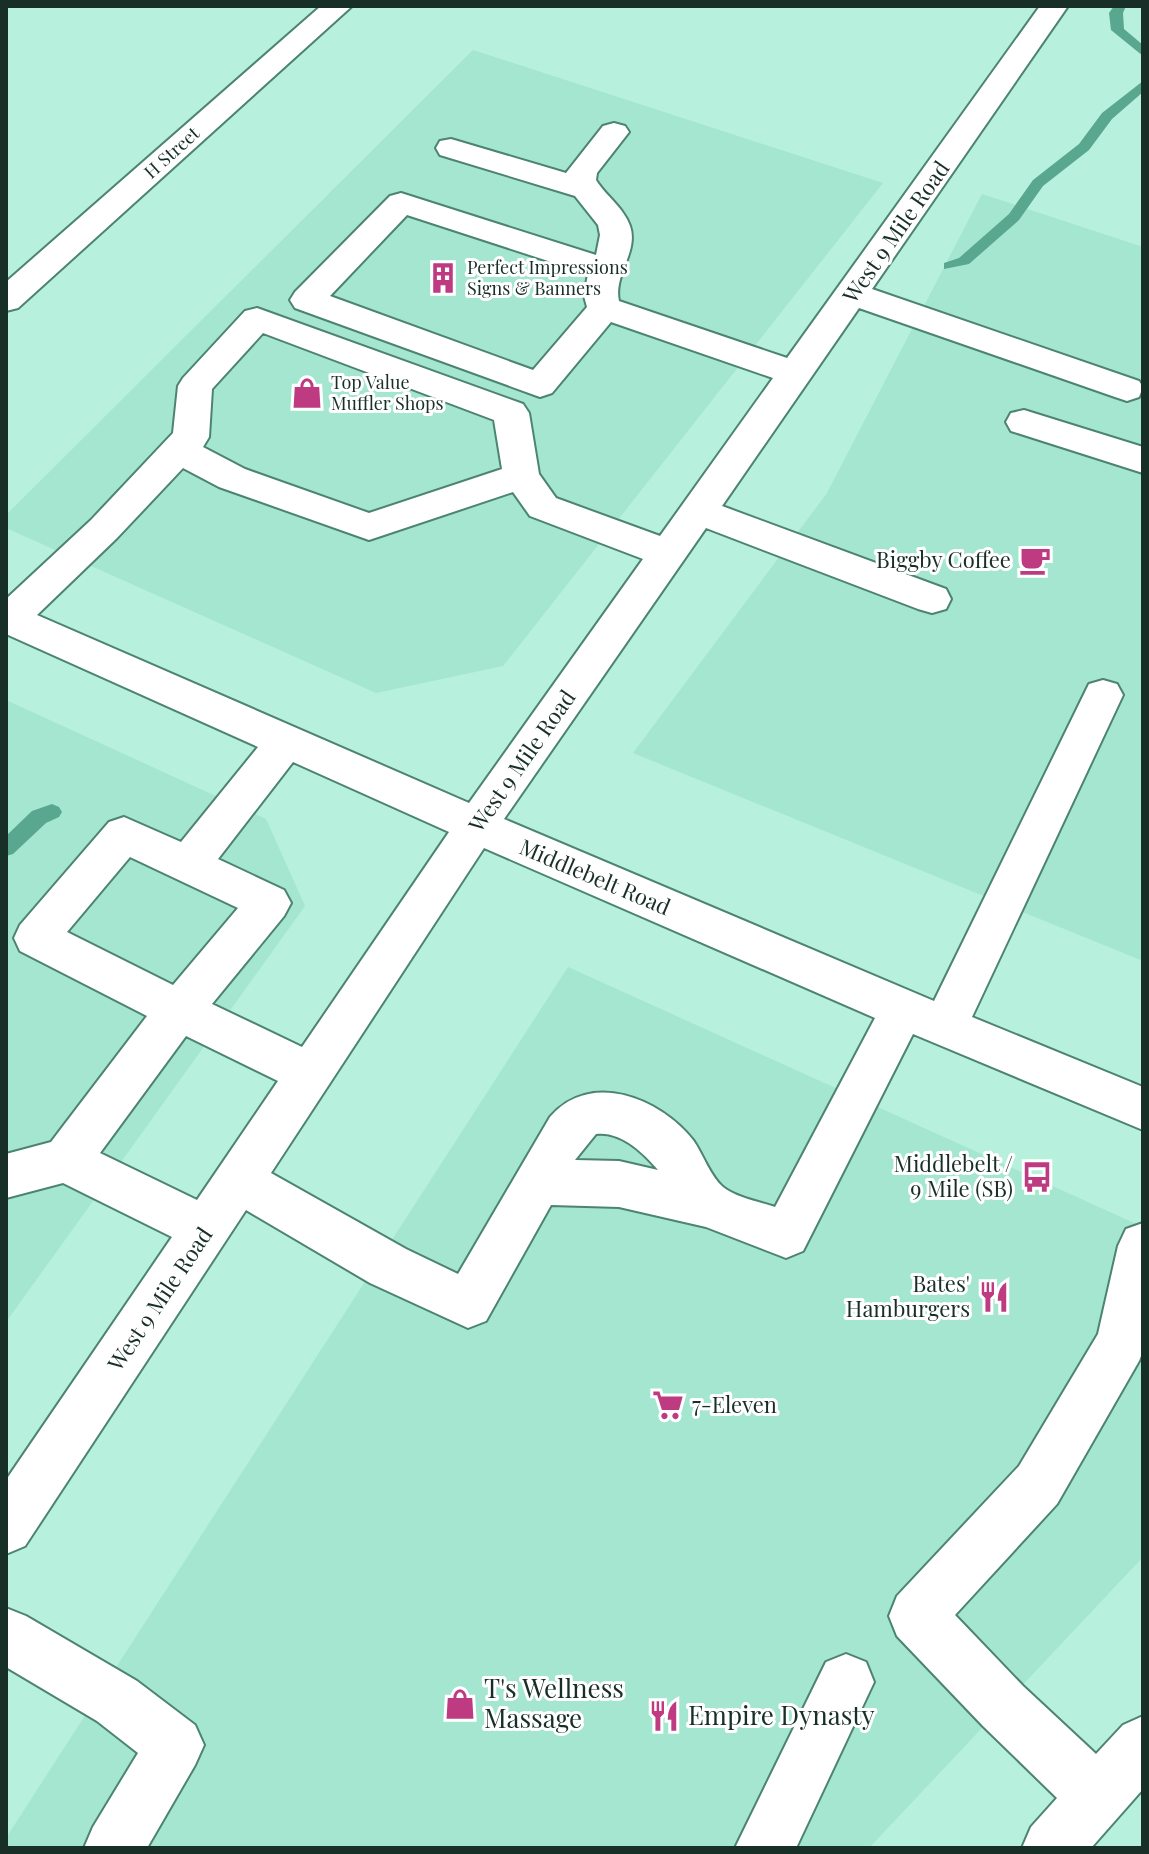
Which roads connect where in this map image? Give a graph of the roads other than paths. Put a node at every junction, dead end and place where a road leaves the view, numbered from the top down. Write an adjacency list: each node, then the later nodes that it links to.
1 (338, 6): 8 (street, H Street)
2 (1054, 6): 7 (street, West 9 Mile Road)
3 (614, 132): 5 (street)
4 (451, 148): 5 (street)
5 (584, 189): 6 (street)
6 (605, 269): 9 (street); 9 (street)
7 (853, 294): 10 (street, West 9 Mile Road); 11 (street)
8 (6, 300)
9 (604, 308): 10 (street)
10 (796, 373): 16 (street, West 9 Mile Road)
11 (1127, 389)
12 (1024, 422): 14 (street)
13 (179, 450): 15 (street); 15 (street); 19 (street)
14 (1143, 460)
15 (521, 476): 17 (street)
16 (698, 511): 17 (street, West 9 Mile Road); 18 (street)
17 (668, 554): 22 (street, West 9 Mile Road)
18 (932, 599)
19 (8, 619): 21 (street, Middlebelt Road)
20 (1103, 695): 25 (street)
21 (286, 741): 22 (street, Middlebelt Road); 23 (street)
22 (475, 827): 25 (street, Middlebelt Road); 26 (street, West 9 Mile Road)
23 (188, 865): 24 (street); 24 (street)
24 (179, 1010): 26 (street); 28 (street)
25 (924, 1017): 27 (street, Middlebelt Road); 32 (street)
26 (309, 1073): 30 (street, West 9 Mile Road)
27 (1143, 1109)
28 (66, 1160): 29 (street); 33 (street)
29 (6, 1176)
30 (238, 1180): 31 (street); 33 (street, West 9 Mile Road)
31 (538, 1182): 32 (street); 32 (street)
32 (706, 1204)
33 (207, 1230): 35 (street, West 9 Mile Road)
34 (1143, 1246): 39 (street)
35 (6, 1527)
36 (6, 1636): 40 (street)
37 (846, 1682): 41 (street)
38 (1143, 1745): 39 (street)
39 (1098, 1796): 42 (street)
40 (114, 1848)
41 (765, 1848)
42 (1052, 1848)

